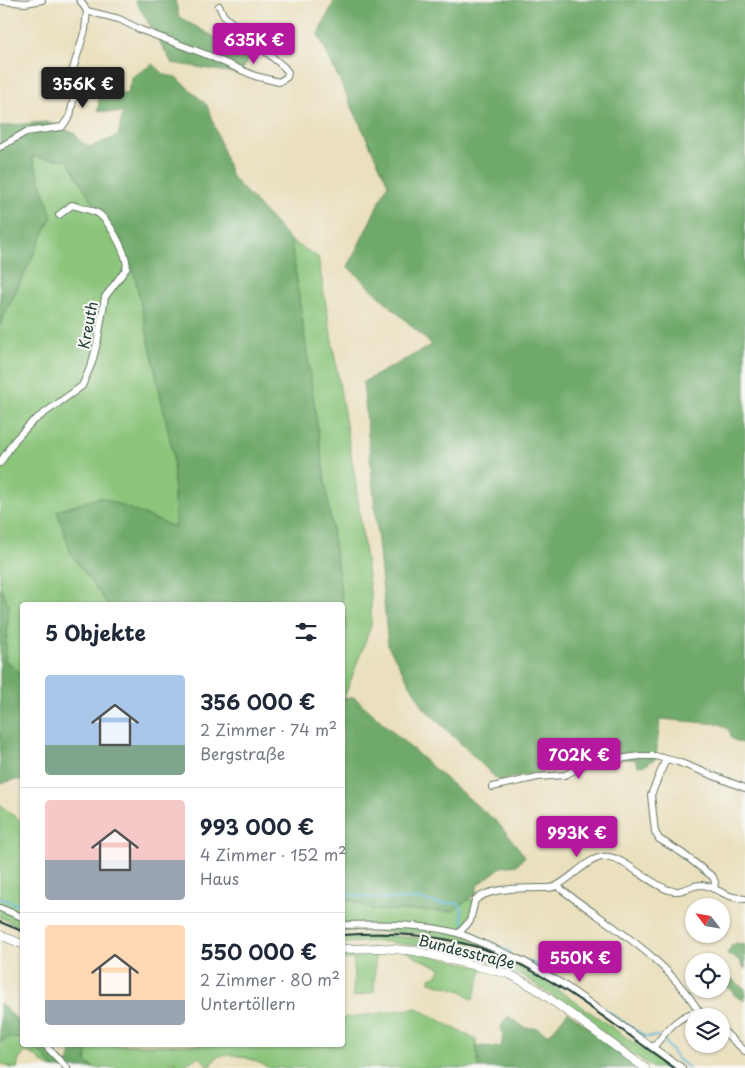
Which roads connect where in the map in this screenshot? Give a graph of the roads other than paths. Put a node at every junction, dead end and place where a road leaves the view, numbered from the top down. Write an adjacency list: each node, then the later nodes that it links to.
1 (42, 0): 3 (street)
2 (80, 0): 5 (street)
3 (0, 1)
4 (219, 6): 5 (street)
5 (87, 12): 6 (street)
6 (0, 147)
7 (59, 215): 8 (street, Kreuth)
8 (0, 463)
9 (666, 759): 10 (street); 11 (street); 13 (street)
10 (492, 787)
11 (745, 788)
12 (557, 886): 13 (street); 18 (street); 22 (street)
13 (714, 889): 14 (street)
14 (745, 898)
15 (0, 908): 16 (street)
16 (20, 916)
17 (345, 925): 18 (street)
18 (459, 933): 26 (street)
19 (0, 935): 20 (main road)
20 (20, 943)
21 (345, 949): 29 (main road, Bundesstraße)
22 (697, 1008)
23 (685, 1015): 26 (street)
24 (730, 1037): 27 (street)
25 (47, 1047): 28 (street)
26 (653, 1048): 30 (street)
27 (745, 1051)
28 (66, 1068)
29 (645, 1068)
30 (682, 1068)

